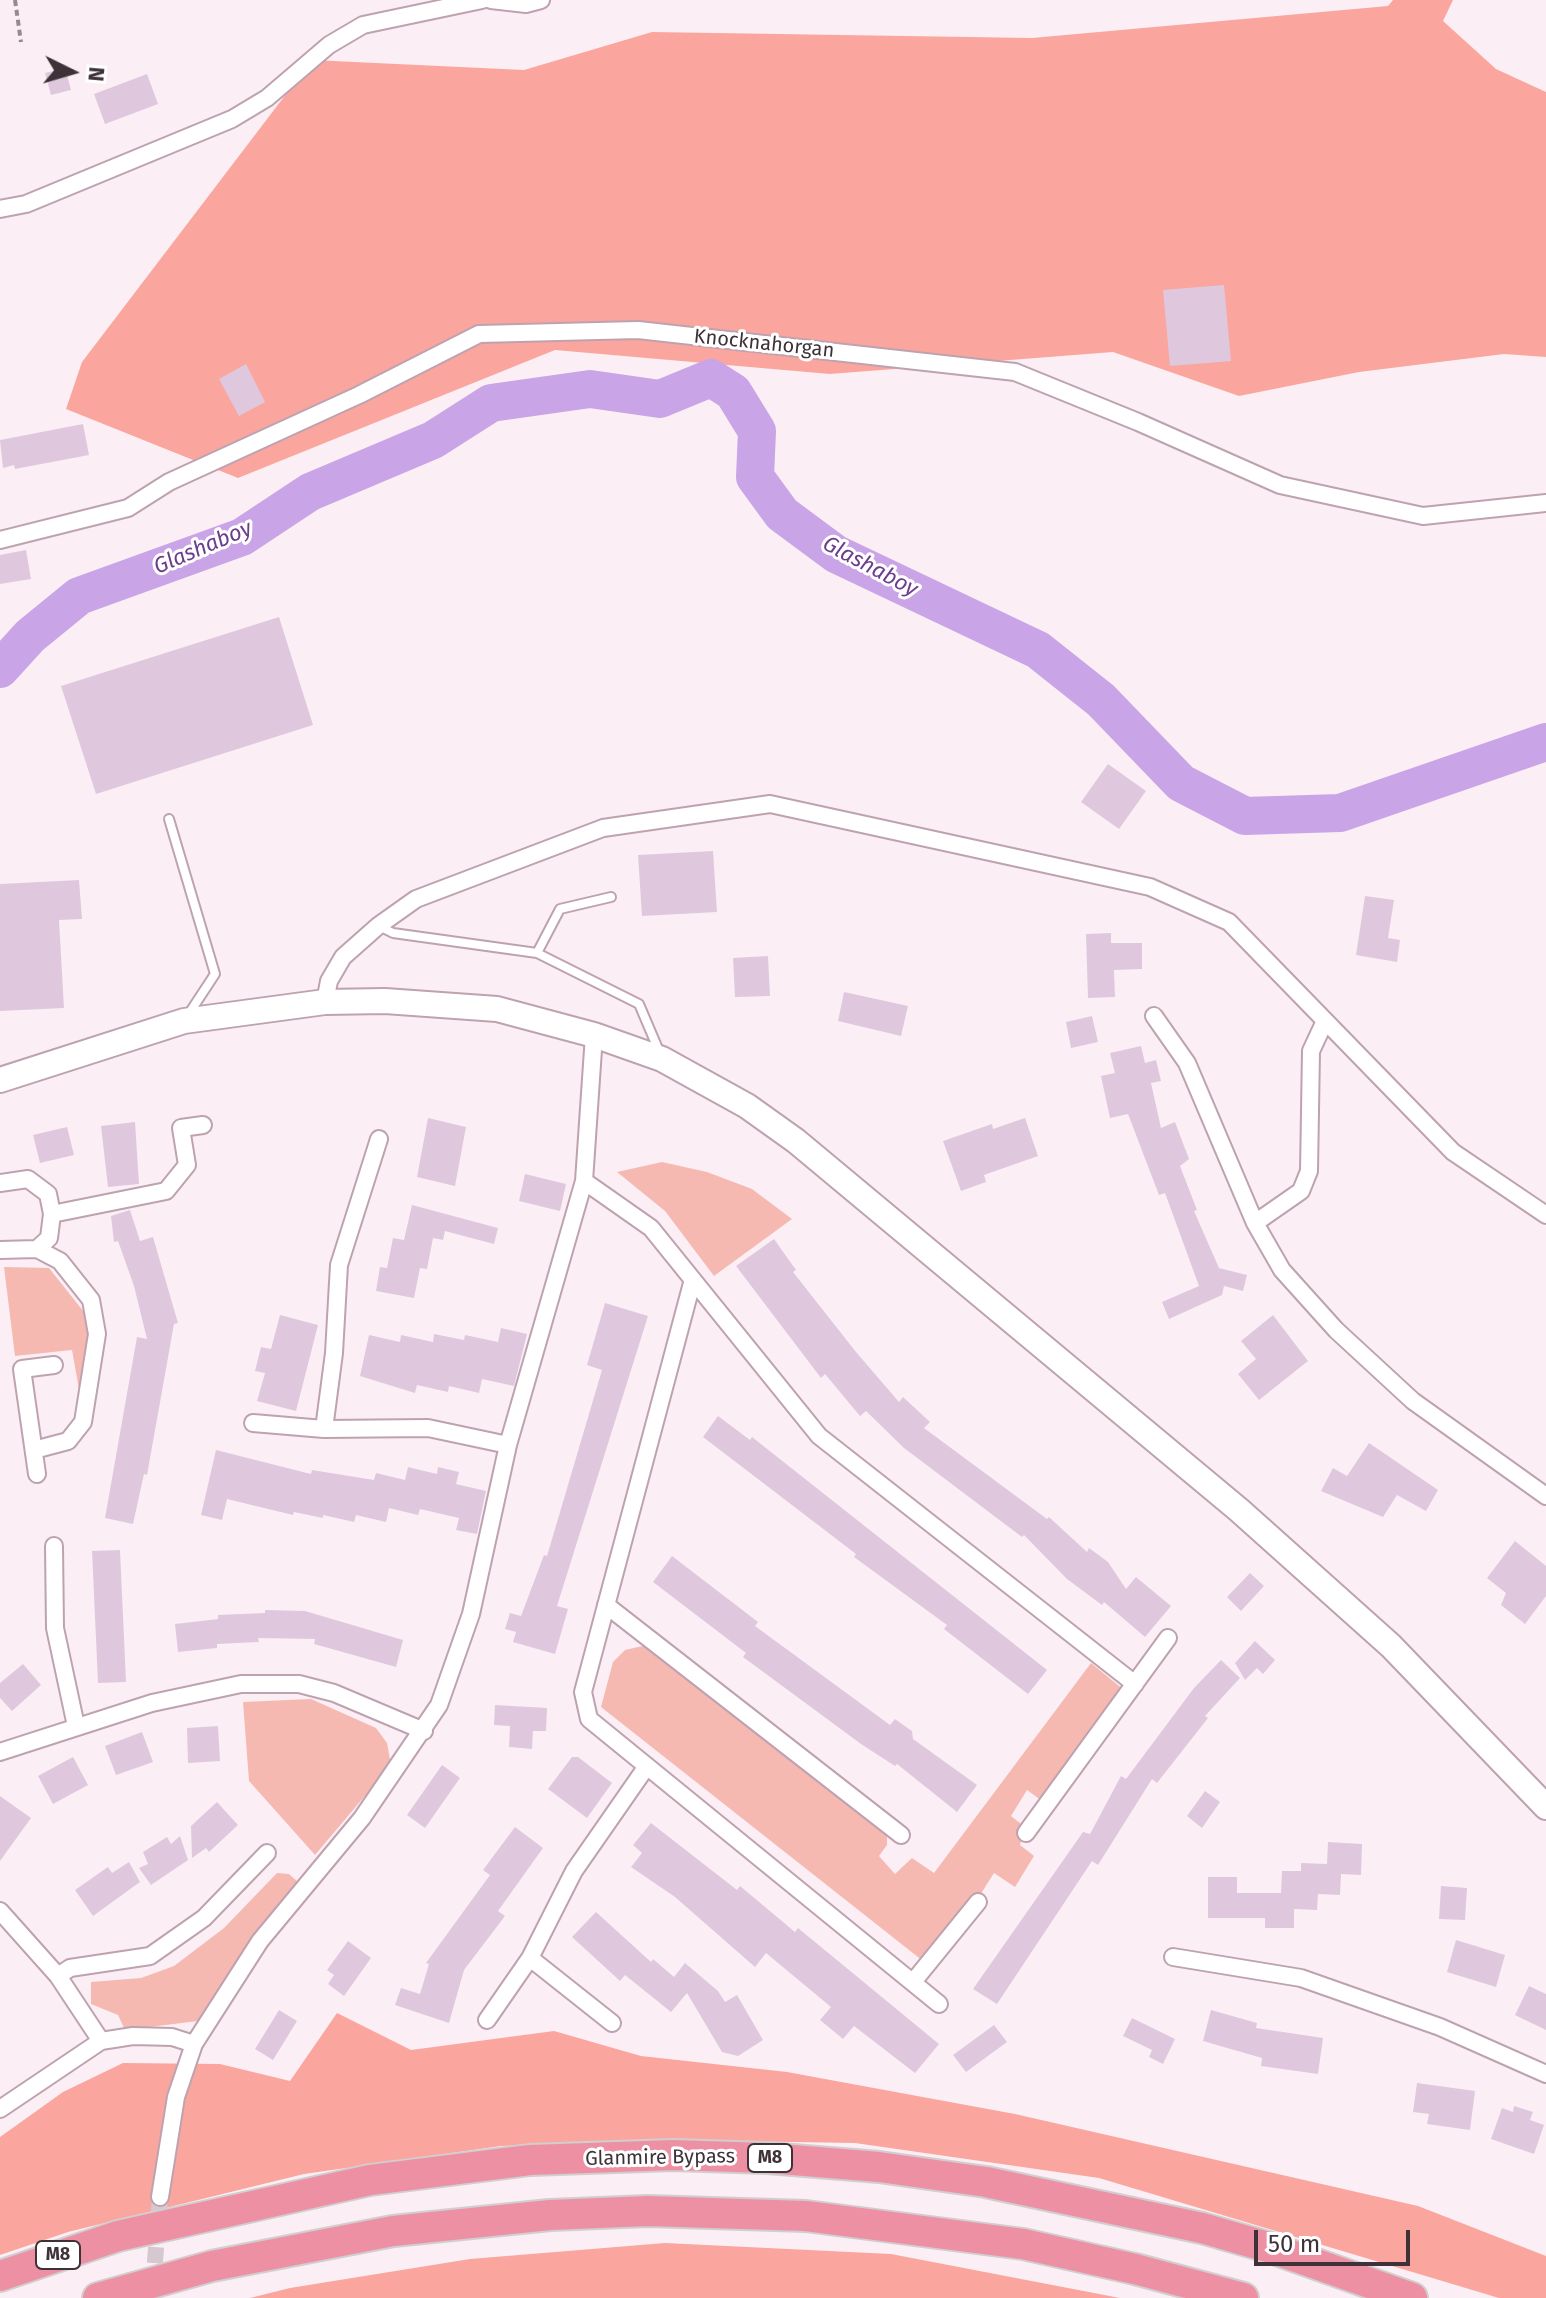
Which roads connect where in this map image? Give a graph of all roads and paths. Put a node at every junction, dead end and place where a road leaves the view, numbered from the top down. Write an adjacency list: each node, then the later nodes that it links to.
1 (15, 0): 5 (path)
2 (482, 0): 6 (street)
3 (491, 0): 4 (street)
4 (541, 0)
5 (21, 42)
6 (0, 209)
7 (1546, 503): 8 (street, Knocknahorgan)
8 (0, 540)
9 (169, 819): 15 (lane)
10 (611, 897): 12 (lane)
11 (378, 926): 12 (lane); 13 (street); 16 (street)
12 (537, 953): 18 (lane)
13 (325, 1002): 15 (main road); 17 (main road)
14 (1154, 1016): 26 (street)
15 (184, 1021): 19 (main road)
16 (1325, 1021): 25 (street); 26 (street)
17 (594, 1035): 18 (main road); 22 (street)
18 (662, 1059): 45 (main road)
19 (0, 1080)
20 (203, 1125): 24 (street)
21 (379, 1139): 32 (street)
22 (584, 1181): 29 (street); 33 (street)
23 (0, 1183): 24 (street)
24 (52, 1214): 27 (street)
25 (1546, 1215)
26 (1255, 1223): 36 (street)
27 (37, 1249): 28 (street); 34 (street)
28 (0, 1250)
29 (692, 1283): 38 (street); 40 (street)
30 (54, 1365): 34 (street)
31 (253, 1423): 32 (street)
32 (324, 1429): 33 (street)
33 (508, 1445): 42 (street)
34 (34, 1450): 35 (street)
35 (37, 1474)
36 (1546, 1496)
37 (54, 1546): 41 (street)
38 (606, 1605): 44 (street); 47 (street)
39 (1168, 1638): 40 (street)
40 (1135, 1684): 46 (street)
41 (76, 1726): 42 (street); 43 (street)
42 (424, 1731): 59 (street)
43 (0, 1752)
44 (647, 1766): 52 (street); 54 (street)
45 (1546, 1807)
46 (1026, 1833)
47 (901, 1835)
48 (267, 1853): 53 (street)
49 (978, 1902): 54 (street)
50 (0, 1911): 53 (street)
51 (1173, 1957): 60 (street)
52 (530, 1958): 56 (street); 57 (street)
53 (58, 1976): 58 (street)
54 (913, 1982): 55 (street)
55 (939, 2004)
56 (487, 2020)
57 (612, 2023)
58 (101, 2041): 59 (street); 61 (street)
59 (194, 2044): 62 (street)
60 (1546, 2074)
61 (0, 2109)
62 (160, 2197)
63 (0, 2276): 66 (highway, Glanmire Bypass / M8)
64 (98, 2298): 65 (highway)
65 (1243, 2298)
66 (1412, 2298)

